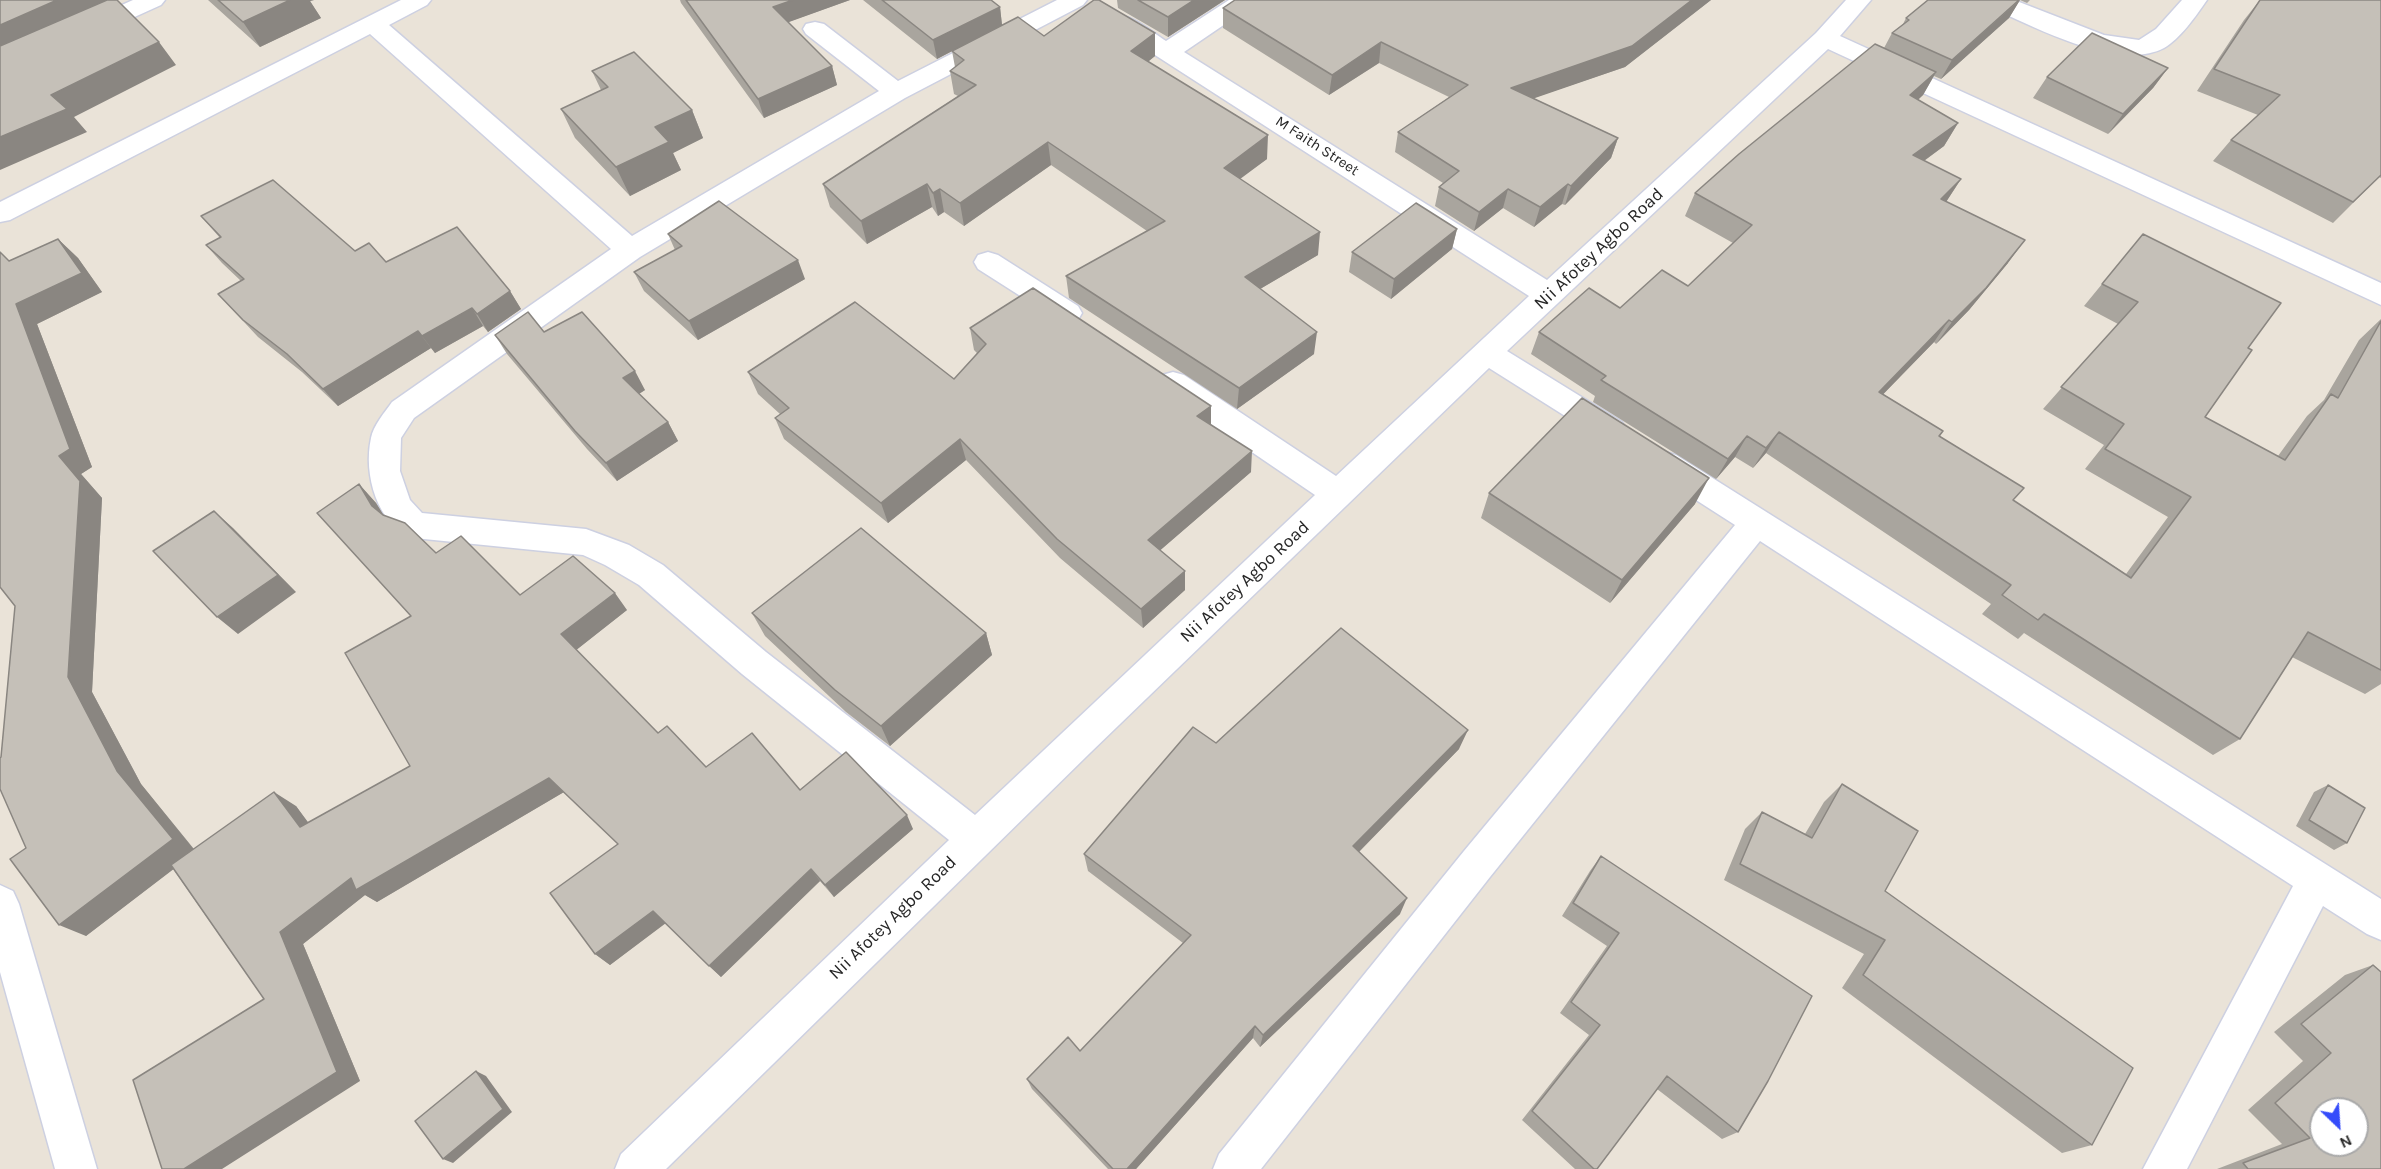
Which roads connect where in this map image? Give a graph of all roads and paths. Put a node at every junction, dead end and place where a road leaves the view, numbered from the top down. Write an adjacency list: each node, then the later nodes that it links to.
1 (153, 0): 12 (street)
2 (419, 0): 9 (street)
3 (1075, 0): 14 (street)
4 (1083, 0): 13 (street, M Faith Street)
5 (1245, 0): 13 (street)
6 (1859, 0): 11 (street, Nii Afotey Agbo Road)
7 (1993, 0): 8 (street)
8 (2195, 0)
9 (373, 24): 15 (street); 16 (street)
10 (815, 29): 14 (street)
11 (1825, 38): 18 (street, Nii Afotey Agbo Road); 19 (street)
12 (62, 41)
13 (1168, 51): 18 (street, M Faith Street)
14 (896, 92): 16 (street)
15 (0, 213)
16 (630, 250): 25 (street)
17 (988, 262): 20 (street)
18 (1549, 295): 21 (street, Nii Afotey Agbo Road)
19 (2381, 295)
20 (1088, 327)
21 (1488, 353): 23 (street, Nii Afotey Agbo Road); 24 (street)
22 (1146, 365): 23 (street)
23 (1339, 494): 25 (street, Nii Afotey Agbo Road)
24 (1757, 522): 26 (street); 31 (street)
25 (975, 838): 30 (street, Nii Afotey Agbo Road)
26 (2316, 881): 28 (street); 32 (street)
27 (0, 904): 29 (street)
28 (2381, 921)
29 (76, 1169)
30 (636, 1169)
31 (1234, 1169)
32 (2164, 1169)

